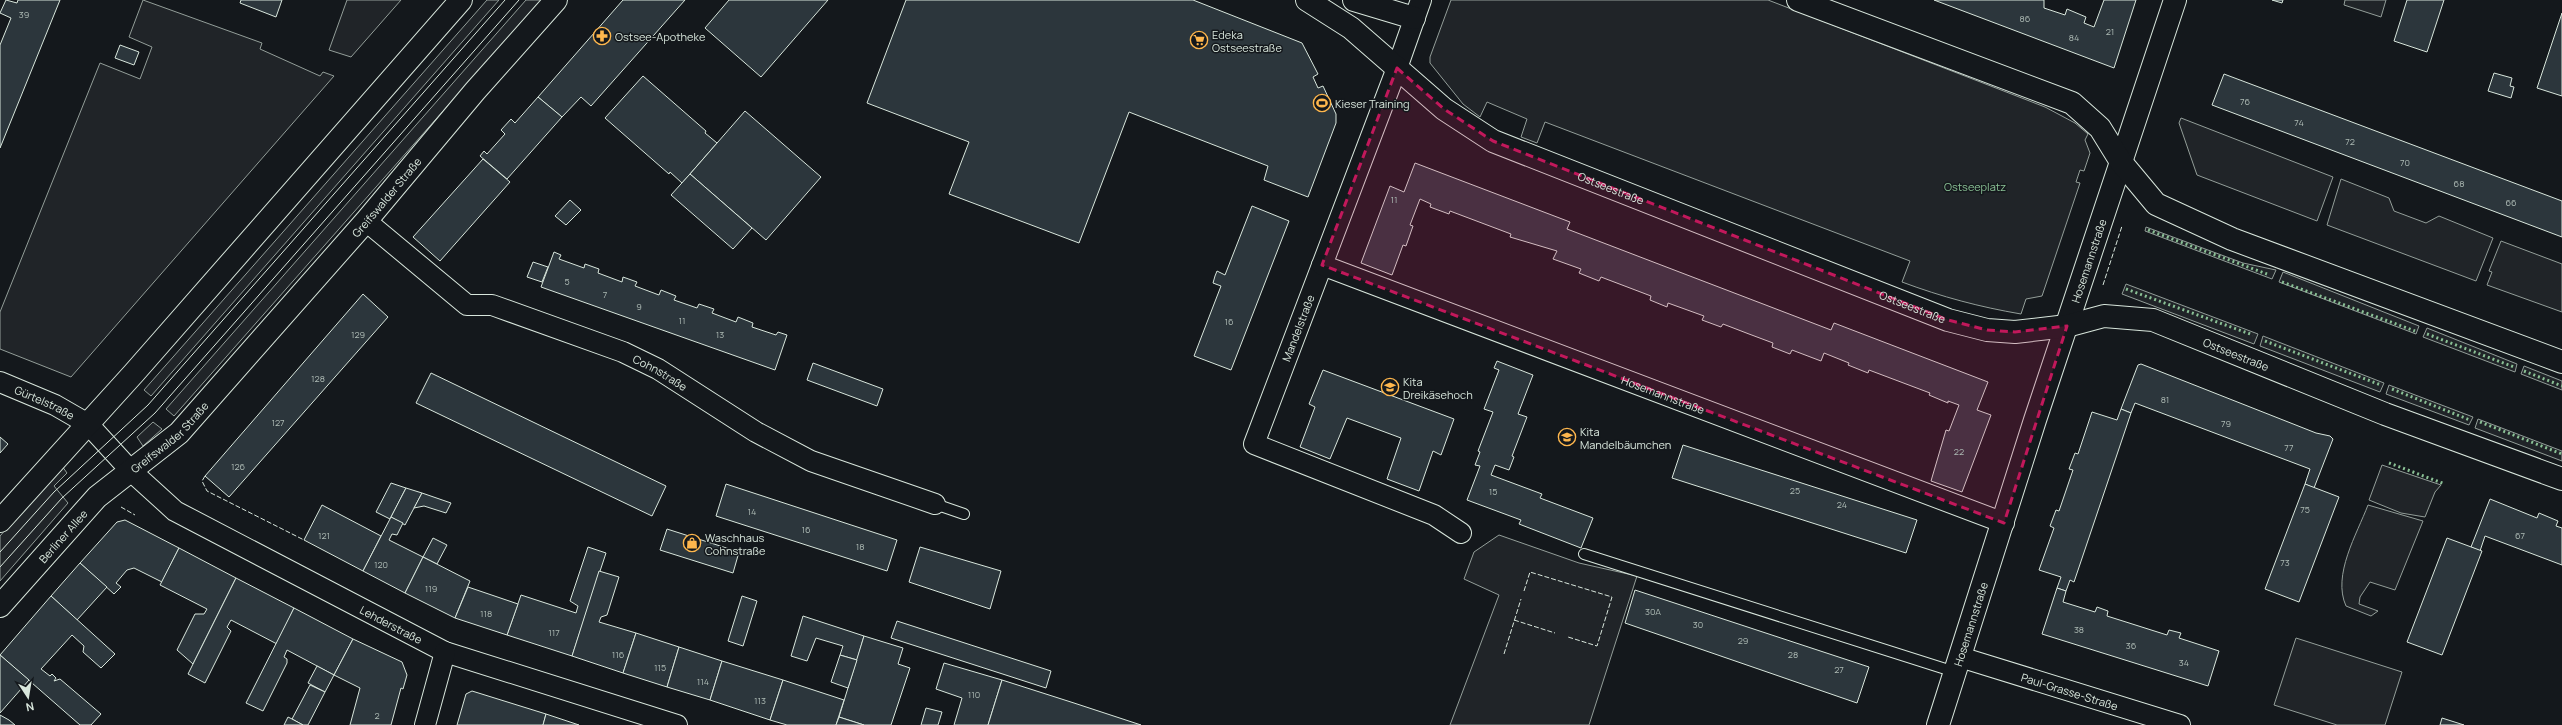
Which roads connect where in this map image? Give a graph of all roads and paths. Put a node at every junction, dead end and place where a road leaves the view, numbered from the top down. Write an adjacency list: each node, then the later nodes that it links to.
1 (461, 0): 15 (main road)
2 (556, 0): 10 (main road, Greifswalder Straße)
3 (1307, 0): 8 (main road, Ostseestraße)
4 (1354, 0): 7 (main road)
5 (1798, 0): 9 (main road)
6 (2175, 0): 9 (main road, Hosemannstraße)
7 (1418, 9): 8 (street, Mandelstraße)
8 (1397, 68): 11 (street, Mandelstraße); 12 (main road, Ostseestraße)
9 (2121, 162): 12 (main road, Hosemannstraße); 13 (main road)
10 (366, 221): 16 (main road, Greifswalder Straße); 18 (street, Cohnstraße)
11 (1322, 265): 21 (street, Hosemannstraße); 22 (street, Mandelstraße)
12 (2067, 326): 17 (main road, Ostseestraße); 21 (main road, Hosemannstraße)
13 (2562, 362)
14 (0, 382): 15 (street, Gürtelstraße)
15 (88, 424): 16 (street, Greifswalder Straße); 20 (main road)
16 (130, 471): 24 (main road, Berliner Allee); 25 (street, Lehderstraße)
17 (2562, 479)
18 (935, 504): 19 (lane, Cohnstraße)
19 (964, 514)
20 (0, 521)
21 (2004, 523): 26 (main road, Hosemannstraße)
22 (1461, 534)
23 (1584, 554): 26 (lane)
24 (0, 606)
25 (445, 652): 27 (street); 28 (street, Lehderstraße)
26 (1958, 664): 29 (main road, Hosemannstraße); 30 (street, Paul-Grasse-Straße)
27 (425, 725)
28 (677, 725)
29 (1938, 725)
30 (2180, 725)

